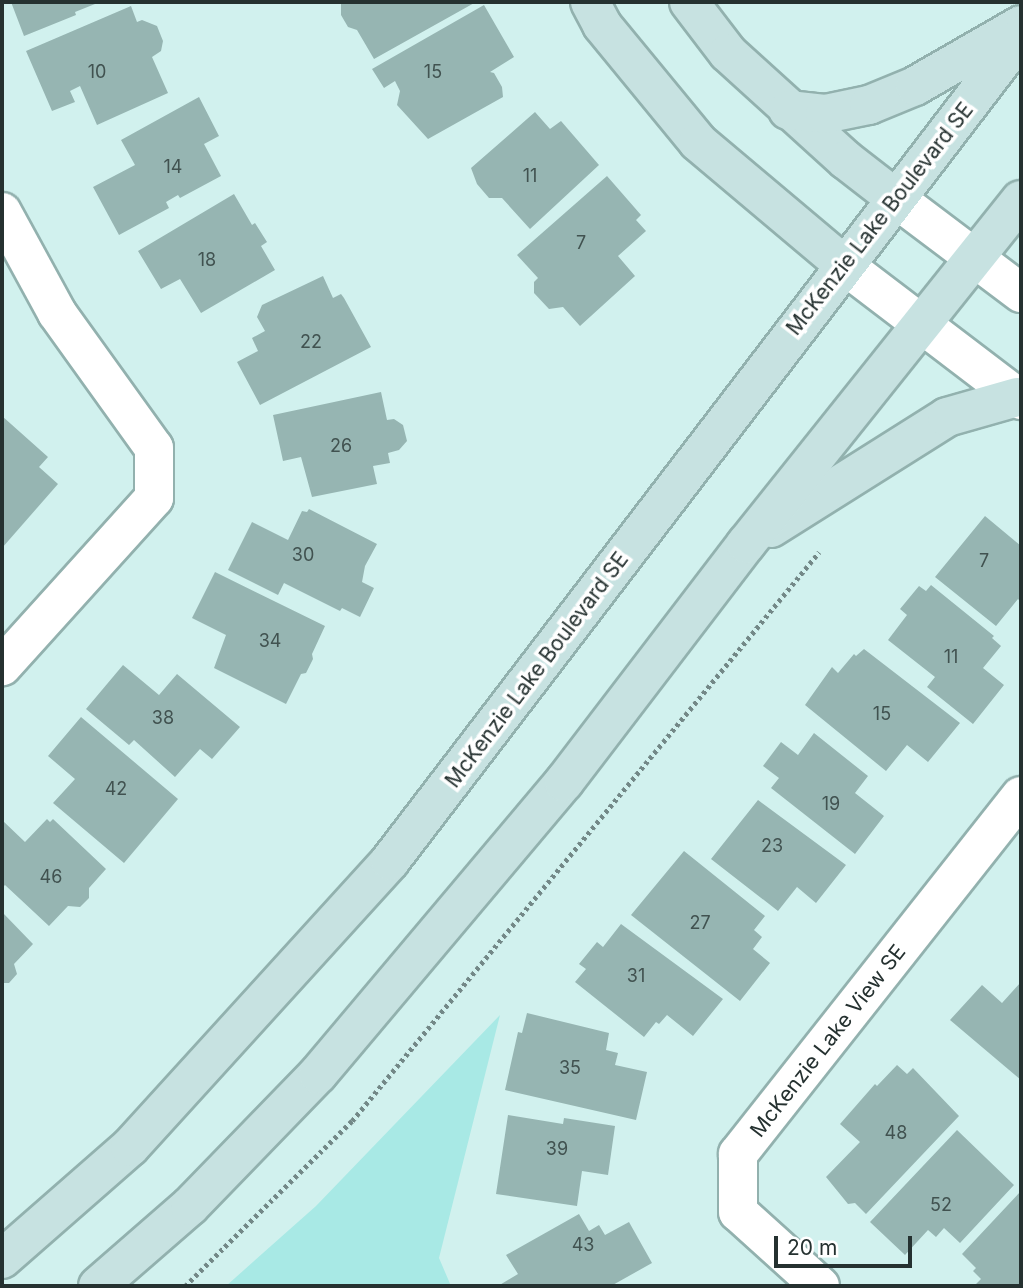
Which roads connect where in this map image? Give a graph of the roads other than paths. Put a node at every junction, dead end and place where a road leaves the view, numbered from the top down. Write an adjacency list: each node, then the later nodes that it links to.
1 (590, 2): 10 (main road)
2 (689, 2): 5 (main road)
3 (1021, 25): 5 (main road)
4 (1021, 36): 6 (main road, McKenzie Lake Boulevard SE)
5 (788, 110): 6 (main road)
6 (895, 198): 9 (street); 10 (main road, McKenzie Lake Boulevard SE)
7 (1021, 200): 9 (main road)
8 (2, 212): 15 (street)
9 (975, 257): 11 (street); 12 (main road)
10 (844, 265): 12 (street); 17 (main road, McKenzie Lake Boulevard SE)
11 (1021, 293)
12 (922, 324): 13 (street); 14 (main road)
13 (1019, 399): 14 (main road)
14 (746, 544): 18 (main road)
15 (2, 666)
16 (1021, 796): 19 (street, McKenzie Lake View SE)
17 (2, 1259)
18 (98, 1286)
19 (820, 1286)

